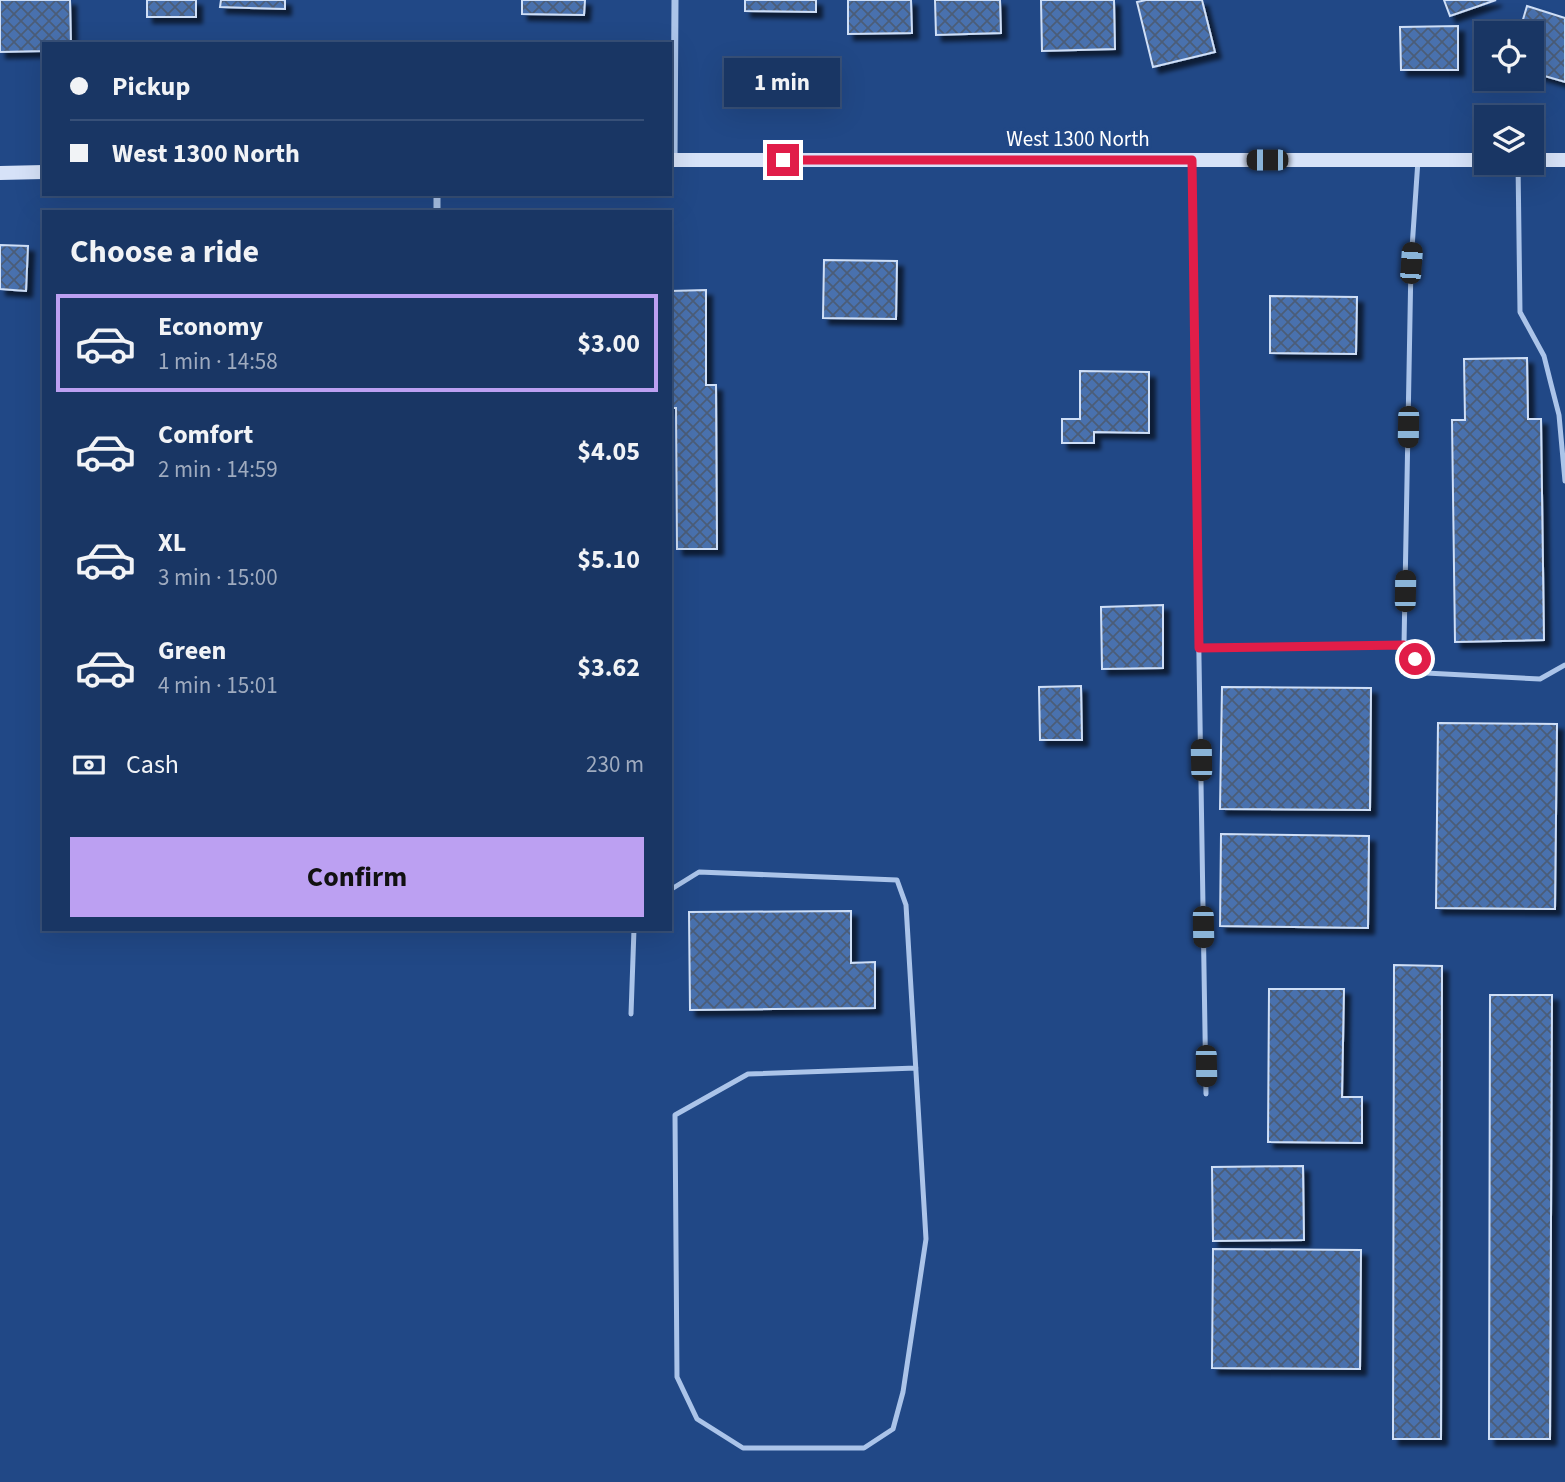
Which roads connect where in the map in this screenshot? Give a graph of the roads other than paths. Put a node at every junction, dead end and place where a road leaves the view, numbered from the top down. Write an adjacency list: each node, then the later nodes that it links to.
1 (675, 0): 2 (street)
2 (672, 160): 3 (street, West 1300 North)
3 (1192, 160): 4 (street, West 1300 North); 13 (lane)
4 (1418, 160): 5 (street, West 1300 North); 12 (lane)
5 (1474, 160)
6 (1544, 160): 7 (street)
7 (1565, 160)
8 (42, 172): 9 (street)
9 (0, 173)
10 (1518, 175): 11 (lane)
11 (1565, 481)
12 (1404, 645): 13 (lane); 14 (lane)
13 (1199, 648): 19 (lane)
14 (1565, 665)
15 (672, 889): 18 (lane)
16 (634, 931): 17 (lane)
17 (632, 1013)
18 (916, 1068): 18 (lane)
19 (1206, 1094)

